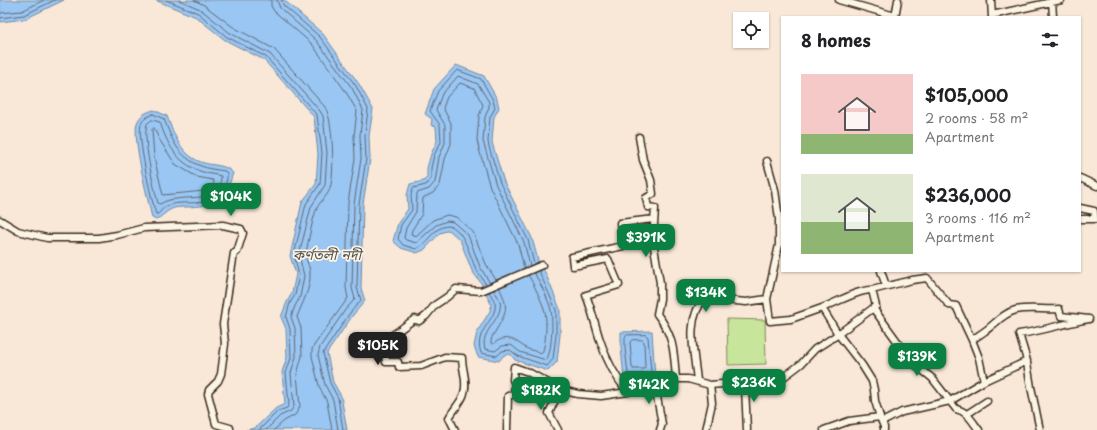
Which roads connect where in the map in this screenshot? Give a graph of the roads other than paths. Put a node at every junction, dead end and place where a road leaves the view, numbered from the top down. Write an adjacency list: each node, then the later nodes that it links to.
1 (839, 0): 6 (street)
2 (898, 0): 6 (street)
3 (991, 0): 7 (street)
4 (1061, 0): 5 (street)
5 (1052, 1): 7 (street); 8 (street)
6 (895, 16)
7 (992, 16)
8 (1054, 16)
9 (639, 137): 14 (street)
10 (767, 161): 17 (street)
11 (1081, 178): 12 (street)
12 (1097, 186)
13 (1081, 208): 16 (street)
14 (654, 219): 28 (street); 35 (street)
15 (0, 220): 40 (street)
16 (1081, 220)
17 (781, 230): 22 (street)
18 (542, 265): 41 (street)
19 (881, 272): 20 (street)
20 (886, 286): 21 (street); 26 (street)
21 (872, 290): 23 (street); 24 (street)
22 (767, 300): 23 (street); 32 (street)
23 (822, 308): 25 (street)
24 (873, 308): 25 (street); 36 (street)
25 (838, 334): 29 (street); 39 (street)
26 (972, 340): 27 (street); 31 (street)
27 (1027, 360): 31 (street); 50 (street)
28 (676, 379): 30 (street); 32 (street)
29 (743, 380): 33 (street); 46 (street)
30 (654, 381): 35 (street); 44 (street)
31 (984, 381): 36 (street)
32 (697, 382): 33 (street)
33 (710, 385): 45 (street)
34 (557, 388): 35 (street); 42 (street); 43 (street)
35 (628, 392)
36 (950, 401): 38 (street); 39 (street)
37 (987, 401): 38 (street)
38 (967, 414): 49 (street)
39 (881, 419): 47 (street); 48 (street)
40 (230, 429)
41 (455, 430)
42 (507, 430)
43 (558, 430)
44 (660, 430)
45 (706, 430)
46 (747, 430)
47 (824, 430)
48 (884, 430)
49 (978, 430)
50 (1040, 430)

